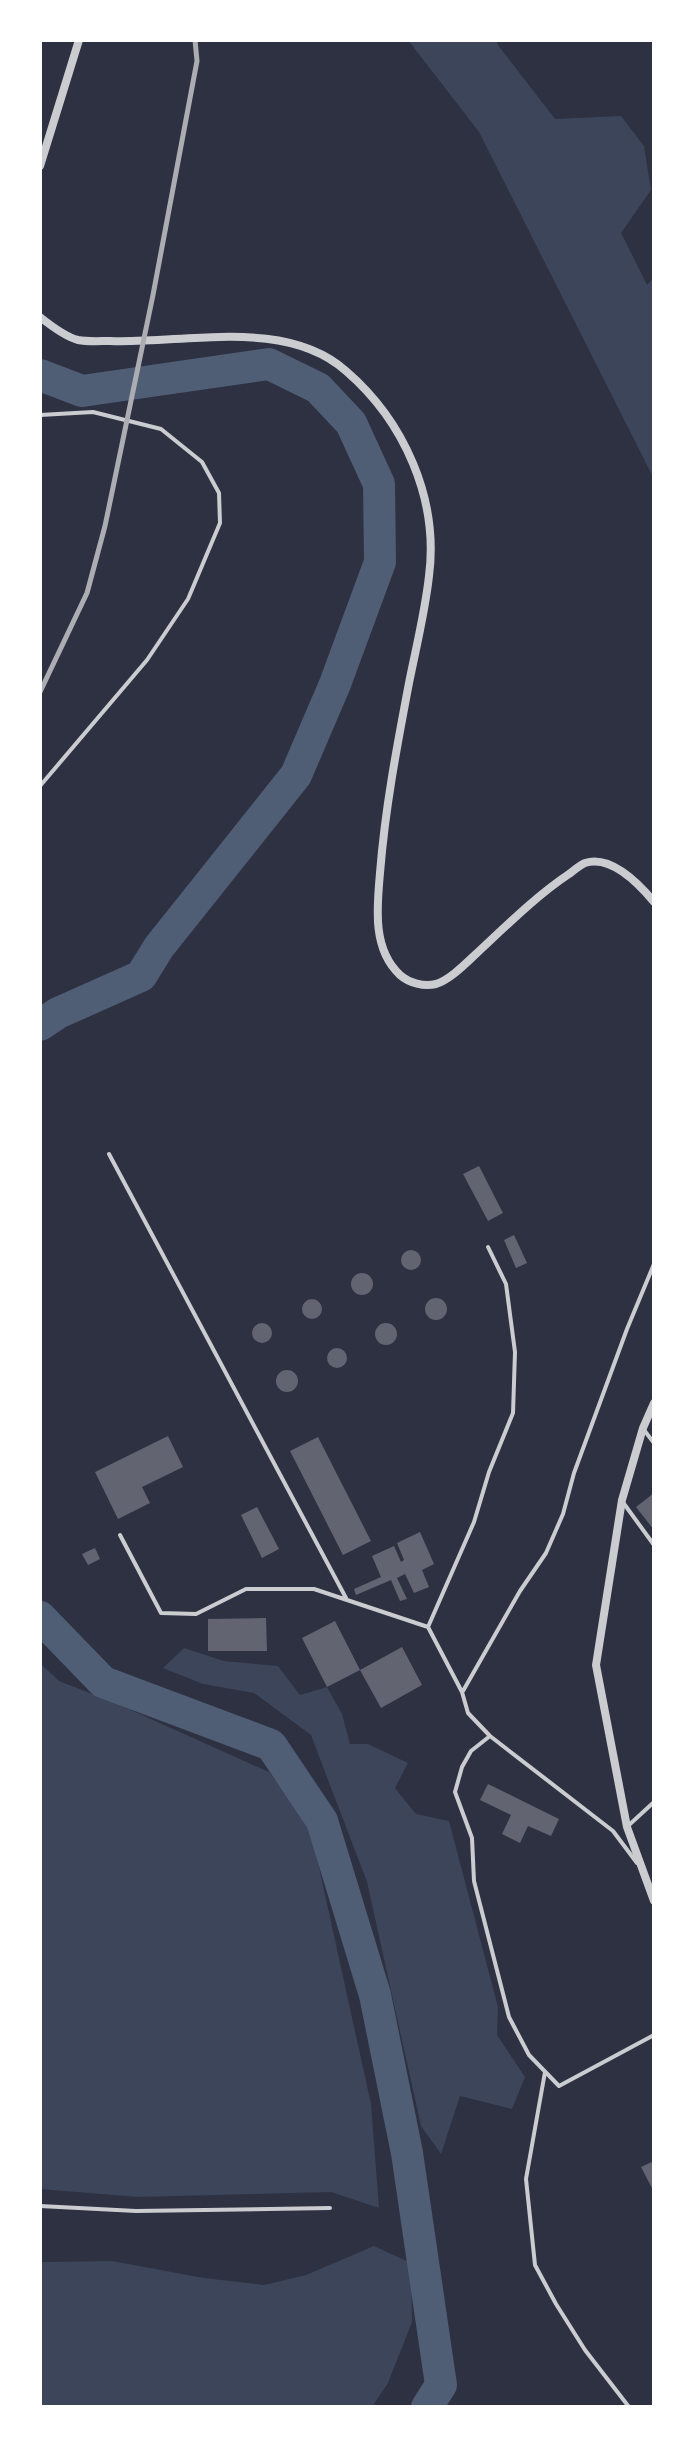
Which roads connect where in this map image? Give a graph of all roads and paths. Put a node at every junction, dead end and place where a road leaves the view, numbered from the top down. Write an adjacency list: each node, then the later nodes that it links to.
1 (79, 40): 2 (street)
2 (40, 166)
3 (40, 317): 6 (street)
4 (40, 415): 5 (lane)
5 (40, 786)
6 (654, 902)
7 (109, 1154): 16 (lane)
8 (488, 1247): 17 (lane)
9 (654, 1264): 18 (lane)
10 (654, 1403): 11 (street)
11 (643, 1428): 12 (lane); 13 (street)
12 (654, 1443)
13 (622, 1500): 15 (lane); 21 (street)
14 (120, 1535): 16 (lane)
15 (654, 1545)
16 (346, 1598): 17 (lane)
17 (428, 1627): 18 (lane)
18 (462, 1692): 19 (lane)
19 (490, 1736): 22 (lane); 25 (lane)
20 (654, 1802): 21 (lane)
21 (627, 1827): 22 (street)
22 (641, 1868): 23 (street)
23 (654, 1901)
24 (654, 2035): 25 (lane)
25 (545, 2072): 28 (lane)
26 (40, 2206): 27 (lane)
27 (330, 2208)
28 (629, 2407)

